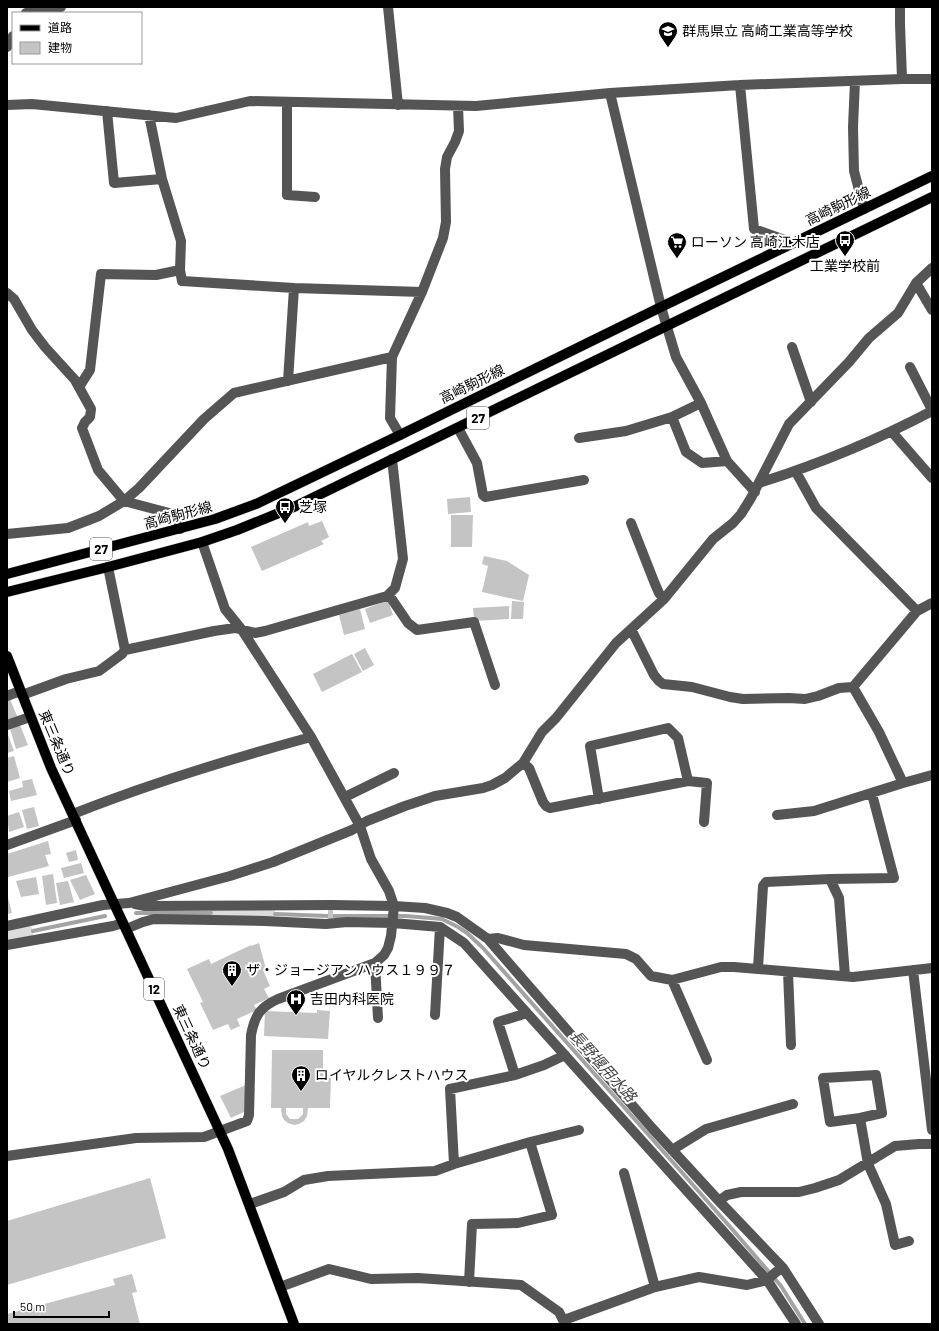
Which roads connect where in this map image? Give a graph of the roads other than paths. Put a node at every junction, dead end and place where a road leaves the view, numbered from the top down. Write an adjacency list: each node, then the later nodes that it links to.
1 (61, 7): 4 (street)
2 (388, 7): 14 (street)
3 (900, 7): 7 (street)
4 (32, 12)
5 (12, 38): 6 (street)
6 (7, 47)
7 (902, 79): 8 (street); 9 (street)
8 (932, 79)
9 (855, 81): 10 (street); 22 (street)
10 (740, 85): 11 (street); 23 (street)
11 (610, 93): 15 (street); 30 (street)
12 (287, 102): 14 (street); 17 (street); 20 (street)
13 (7, 105): 16 (street)
14 (398, 105): 15 (street)
15 (458, 106): 28 (street)
16 (107, 111): 17 (street); 19 (street)
17 (149, 115): 19 (street)
18 (932, 176): 22 (main road, 高崎駒形線 / 27)
19 (162, 179): 25 (street)
20 (315, 197)
21 (932, 197): 32 (main road, 27)
22 (864, 209): 23 (main road, 高崎駒形線 / 27)
23 (793, 243): 30 (main road, 高崎駒形線 / 27)
24 (932, 268): 26 (street)
25 (180, 270): 27 (street); 37 (street)
26 (916, 283): 31 (street); 38 (street)
27 (294, 288): 28 (street); 36 (street)
28 (422, 292): 34 (street)
29 (7, 293): 37 (street)
30 (661, 307): 32 (street); 44 (main road, 高崎駒形線 / 27)
31 (932, 310)
32 (666, 326): 39 (street); 42 (main road, 27)
33 (792, 346): 38 (street)
34 (392, 357): 36 (street); 44 (street)
35 (910, 367): 40 (street)
36 (288, 381): 52 (street)
37 (79, 387): 52 (street)
38 (811, 402): 51 (street)
39 (701, 403): 41 (street); 47 (street)
40 (932, 411): 43 (street)
41 (672, 417): 45 (street); 47 (street)
42 (458, 428): 46 (main road, 27); 50 (street)
43 (892, 432): 48 (street); 49 (street)
44 (400, 435): 54 (main road, 高崎駒形線 / 27)
45 (579, 438)
46 (392, 459): 56 (main road, 27); 60 (street)
47 (727, 461): 51 (street)
48 (796, 472): 51 (street); 63 (street)
49 (932, 478)
50 (584, 480)
51 (757, 487): 61 (street)
52 (124, 501): 54 (street); 55 (street)
53 (631, 523): 61 (street)
54 (180, 529): 58 (main road, 高崎駒形線 / 27)
55 (7, 534)
56 (202, 542): 57 (main road, 27); 65 (street)
57 (108, 567): 59 (main road, 27); 66 (street)
58 (7, 574)
59 (7, 592)
60 (389, 595): 65 (street); 68 (street)
61 (664, 598): 64 (street)
62 (932, 603): 63 (street)
63 (917, 611): 69 (street)
64 (630, 629): 69 (street); 75 (street)
65 (242, 630): 66 (street); 74 (street)
66 (125, 650): 70 (street)
67 (7, 656): 70 (main road, 東三条通り / 12)
68 (495, 685)
69 (853, 686): 79 (street)
70 (21, 693): 71 (street); 72 (main road, 東三条通り / 12)
71 (7, 696)
72 (30, 717): 73 (street); 84 (main road, 東三条通り / 12)
73 (7, 725)
74 (311, 737): 81 (street); 84 (street)
75 (523, 763): 82 (street); 86 (street)
76 (394, 773): 81 (street)
77 (932, 775): 79 (street)
78 (688, 781): 82 (street); 82 (street); 85 (street)
79 (903, 783): 80 (street)
80 (872, 794): 83 (street); 88 (street)
81 (345, 797): 86 (street)
82 (599, 799)
83 (776, 815)
84 (74, 817): 87 (street); 90 (main road, 東三条通り / 12)
85 (704, 822)
86 (360, 826): 89 (street); 91 (street)
87 (7, 844)
88 (830, 879): 98 (street); 102 (street)
89 (129, 903): 90 (street); 91 (street)
90 (115, 905): 92 (street); 93 (main road, 東三条通り / 12)
91 (393, 916): 93 (street); 94 (street); 95 (street); 97 (street)
92 (7, 926)
93 (124, 926): 96 (street); 115 (main road, 東三条通り / 12)
94 (440, 927): 104 (street); 105 (street)
95 (488, 939): 103 (street); 118 (street)
96 (7, 945)
97 (375, 963): 106 (street); 115 (street)
98 (758, 968): 101 (street); 103 (street)
99 (932, 968): 100 (street)
100 (913, 970): 102 (street); 114 (street)
101 (788, 972): 102 (street); 107 (street)
102 (845, 976)
103 (672, 980): 109 (street)
104 (527, 1013): 108 (street); 110 (street)
105 (435, 1015)
106 (378, 1018)
107 (791, 1045)
108 (565, 1055): 110 (street); 127 (street)
109 (707, 1060)
110 (515, 1075): 120 (street)
111 (793, 1104): 118 (street)
112 (860, 1118): 112 (street); 121 (street)
113 (579, 1130): 116 (street)
114 (932, 1130)
115 (221, 1132): 119 (street); 124 (main road, 東三条通り / 12)
116 (530, 1142): 120 (street); 128 (street)
117 (932, 1144): 121 (street)
118 (672, 1150): 123 (street)
119 (7, 1156)
120 (454, 1164): 124 (street)
121 (868, 1164): 123 (street); 125 (street)
122 (624, 1173): 130 (street)
123 (719, 1201): 126 (street)
124 (250, 1204): 129 (main road, 東三条通り / 12)
125 (909, 1241)
126 (780, 1270): 127 (street); 134 (street)
127 (767, 1279): 130 (street); 133 (street)
128 (469, 1282): 129 (street); 131 (street)
129 (280, 1287): 132 (main road, 東三条通り / 12)
130 (655, 1287): 131 (street)
131 (565, 1322)
132 (294, 1324)
133 (796, 1324)
134 (819, 1324)

